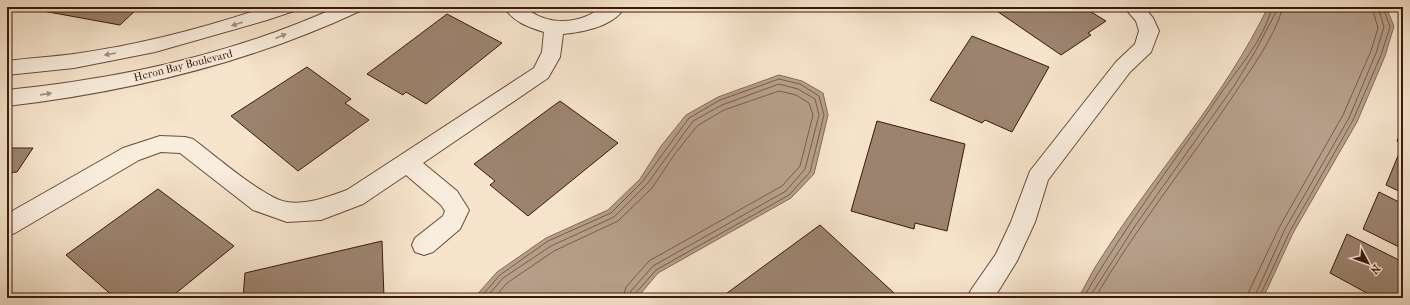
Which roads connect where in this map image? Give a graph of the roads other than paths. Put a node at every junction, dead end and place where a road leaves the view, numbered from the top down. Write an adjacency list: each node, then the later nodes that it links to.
1 (287, 7): 7 (street, one-way to 7)
2 (353, 7): 8 (street, Heron Bay Boulevard, one-way to 2)
3 (513, 7): 6 (street)
4 (616, 7): 6 (street)
5 (1133, 7): 12 (street)
6 (554, 27): 9 (street)
7 (7, 68)
8 (7, 98)
9 (407, 163): 10 (street); 11 (street)
10 (7, 226)
11 (424, 245)
12 (980, 298)

